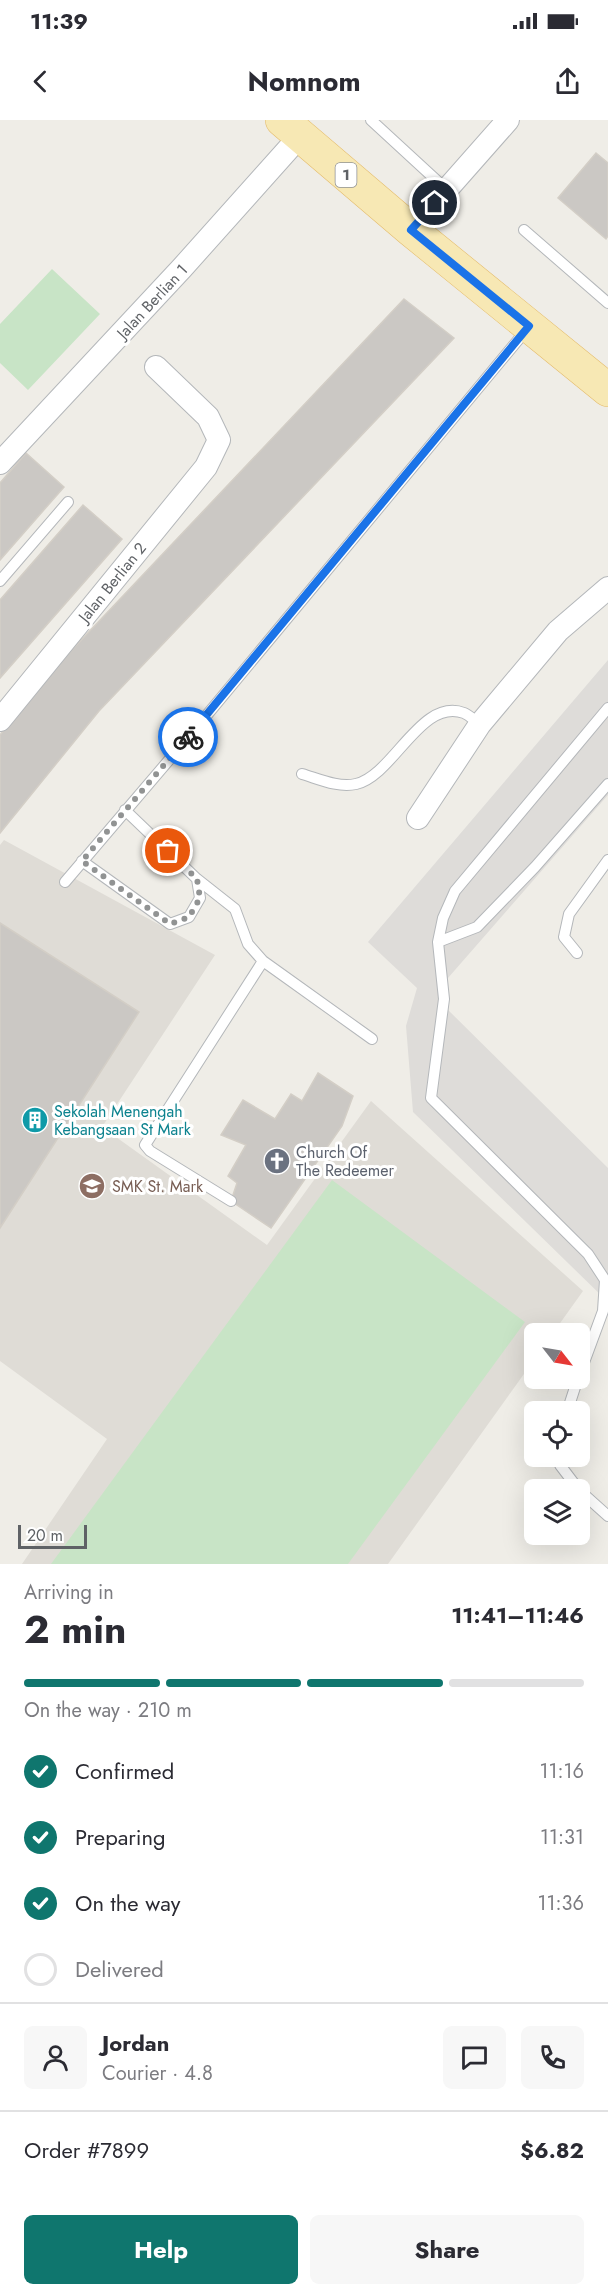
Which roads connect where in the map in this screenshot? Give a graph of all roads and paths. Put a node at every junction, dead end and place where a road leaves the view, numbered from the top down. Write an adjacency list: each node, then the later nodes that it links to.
1 (371, 120): 4 (lane)
2 (508, 120): 4 (street)
3 (291, 128): 5 (main road, 1); 11 (street, Jalan Berlian 1)
4 (447, 190): 5 (street)
5 (411, 230): 8 (main road, 1)
6 (524, 230): 7 (lane)
7 (608, 303)
8 (529, 326): 10 (main road, 1); 20 (lane)
9 (156, 367): 16 (street, Jalan Berlian 2)
10 (608, 390)
11 (0, 463)
12 (68, 502): 13 (lane)
13 (0, 581)
14 (608, 588): 17 (street)
15 (608, 708): 26 (lane)
16 (0, 720)
17 (480, 724): 18 (lane); 21 (street)
18 (302, 774)
19 (608, 784): 26 (lane)
20 (125, 810): 23 (lane); 24 (lane)
21 (418, 818)
22 (608, 860): 27 (lane)
23 (82, 861): 24 (lane); 25 (lane)
24 (197, 879): 28 (lane)
25 (65, 882)
26 (438, 942): 31 (lane)
27 (577, 953)
28 (263, 961): 29 (lane); 30 (lane)
29 (372, 1039)
30 (231, 1201)
31 (590, 1347)
32 (562, 1467): 33 (lane)
33 (571, 1479)
34 (590, 1500): 35 (lane)
35 (608, 1516)

